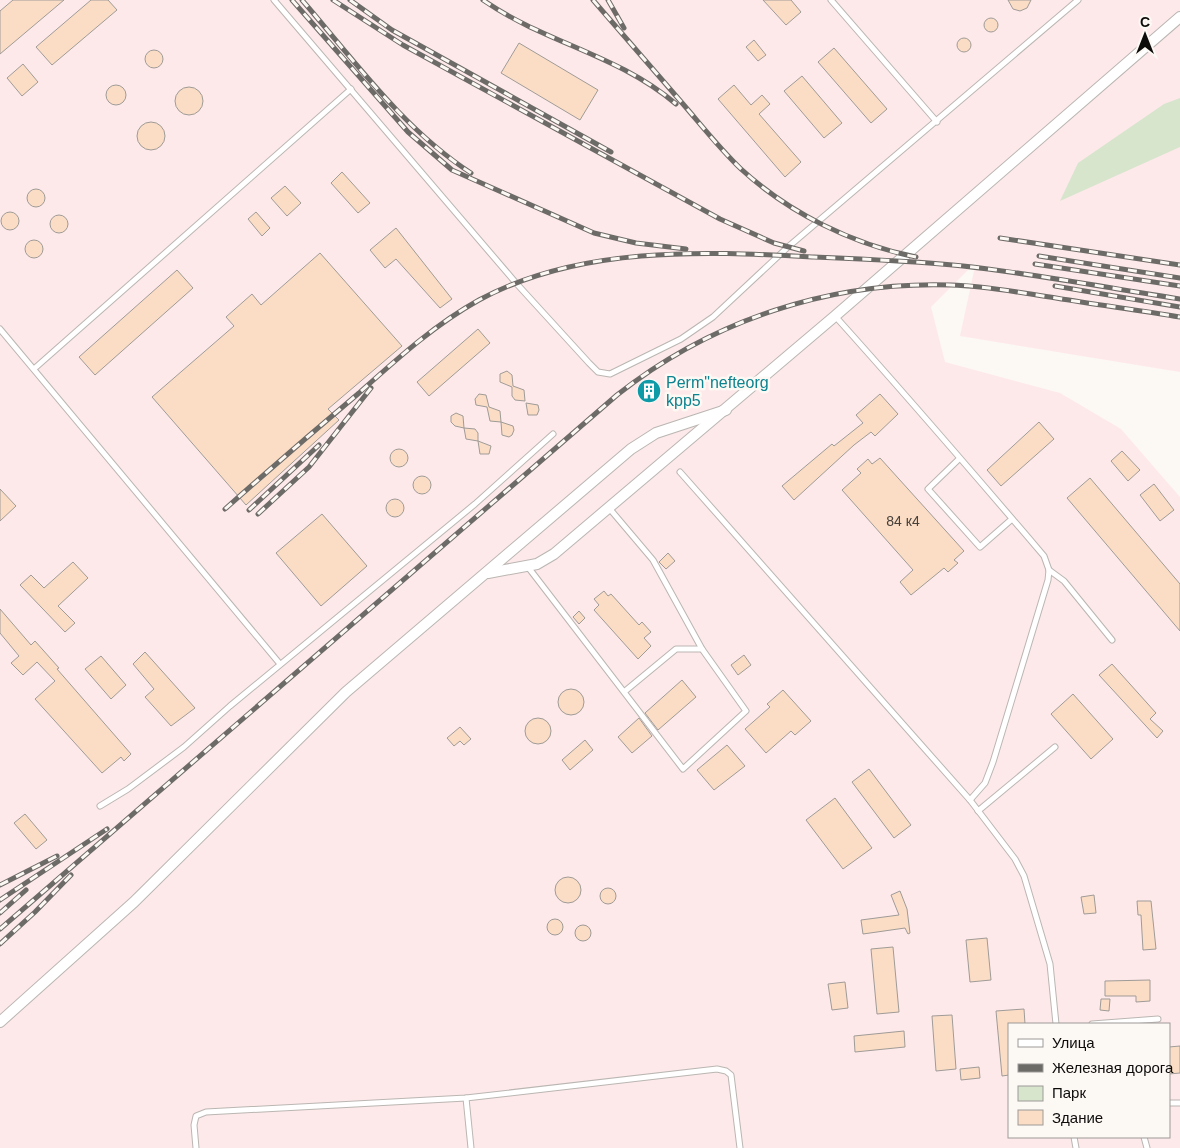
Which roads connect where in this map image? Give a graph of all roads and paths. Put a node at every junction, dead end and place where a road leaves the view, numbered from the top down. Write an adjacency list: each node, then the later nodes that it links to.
1 (274, 0): 5 (lane)
2 (831, 0): 6 (lane)
3 (1078, 0): 6 (lane)
4 (1180, 17): 7 (street)
5 (351, 89): 6 (lane); 9 (lane)
6 (937, 122)
7 (835, 316): 10 (street); 12 (lane)
8 (0, 329): 9 (lane)
9 (35, 368): 21 (lane)
10 (726, 410): 14 (street); 18 (street)
11 (553, 434): 21 (lane)
12 (959, 459): 15 (lane); 15 (lane)
13 (680, 472): 24 (lane)
14 (609, 508): 16 (street); 20 (lane)
15 (1012, 519): 17 (lane)
16 (528, 567): 18 (street); 22 (lane)
17 (1048, 570): 19 (lane); 24 (lane)
18 (483, 575): 28 (street)
19 (1112, 640)
20 (702, 649): 22 (lane); 22 (lane)
21 (280, 664): 25 (lane)
22 (624, 692)
23 (1055, 747): 26 (lane)
24 (970, 800): 26 (lane)
25 (100, 806)
26 (978, 811): 29 (lane)
27 (1158, 1019): 30 (lane)
28 (0, 1022)
29 (1056, 1023)
30 (1105, 1023)
31 (466, 1098): 32 (lane); 33 (lane); 34 (lane)
32 (196, 1148)
33 (471, 1148)
34 (740, 1148)

